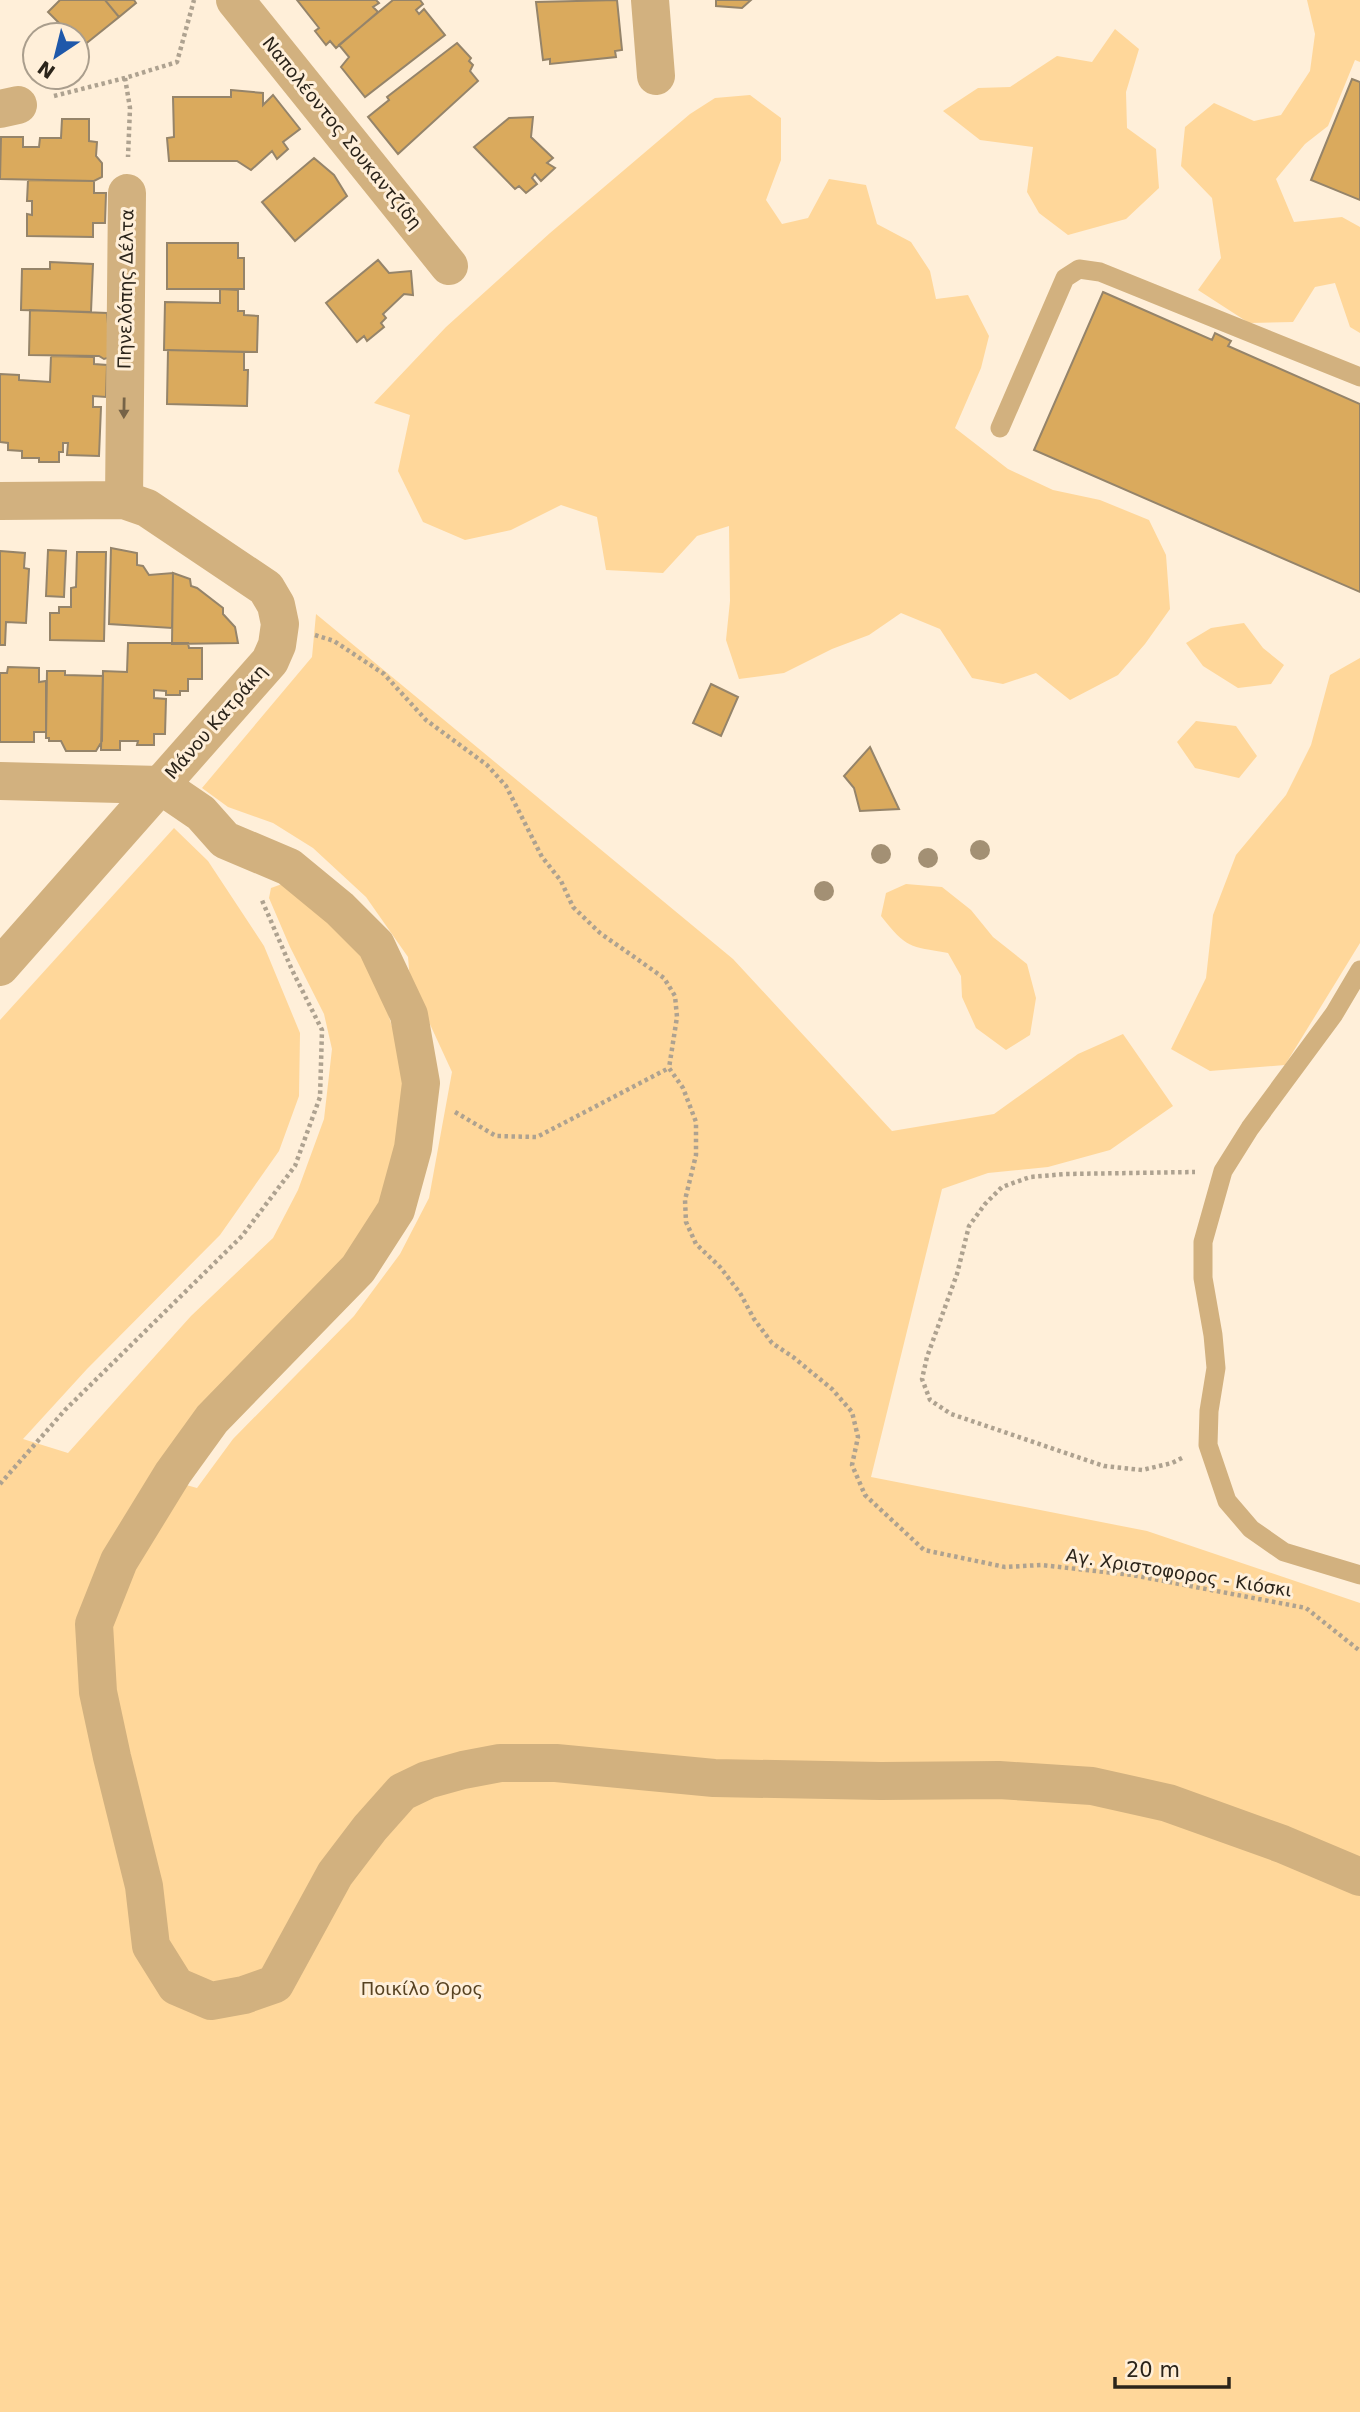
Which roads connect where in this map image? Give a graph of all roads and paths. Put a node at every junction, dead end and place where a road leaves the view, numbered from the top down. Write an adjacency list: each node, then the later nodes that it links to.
1 (194, 0): 5 (path)
2 (235, 0): 8 (street, Ναπολέοντος Σουκαντζίδη)
3 (650, 0): 4 (street)
4 (656, 76)
5 (125, 78): 6 (path); 7 (path, Πηνελόπης Δέλτα)
6 (9, 107)
7 (127, 193): 11 (street, Πηνελόπης Δέλτα, one-way to 11)
8 (449, 266)
9 (1358, 375): 10 (lane)
10 (1000, 428)
11 (124, 500): 12 (street); 13 (street)
12 (0, 501)
13 (280, 629): 15 (street, Μάνου Κατράκη); 19 (path)
14 (0, 781): 15 (street)
15 (160, 785): 17 (street, Μάνου Κατράκη); 20 (street)
16 (256, 887): 23 (path)
17 (0, 967)
18 (1360, 970): 21 (lane)
19 (669, 1068): 20 (path); 25 (path, Αγ. Χριστοφορος - Κιόσκι)
20 (421, 1083): 26 (street)
21 (1223, 1171): 22 (lane); 22 (path)
22 (1208, 1446): 24 (lane)
23 (0, 1484)
24 (1360, 1575)
25 (1360, 1651)
26 (1360, 1877)

